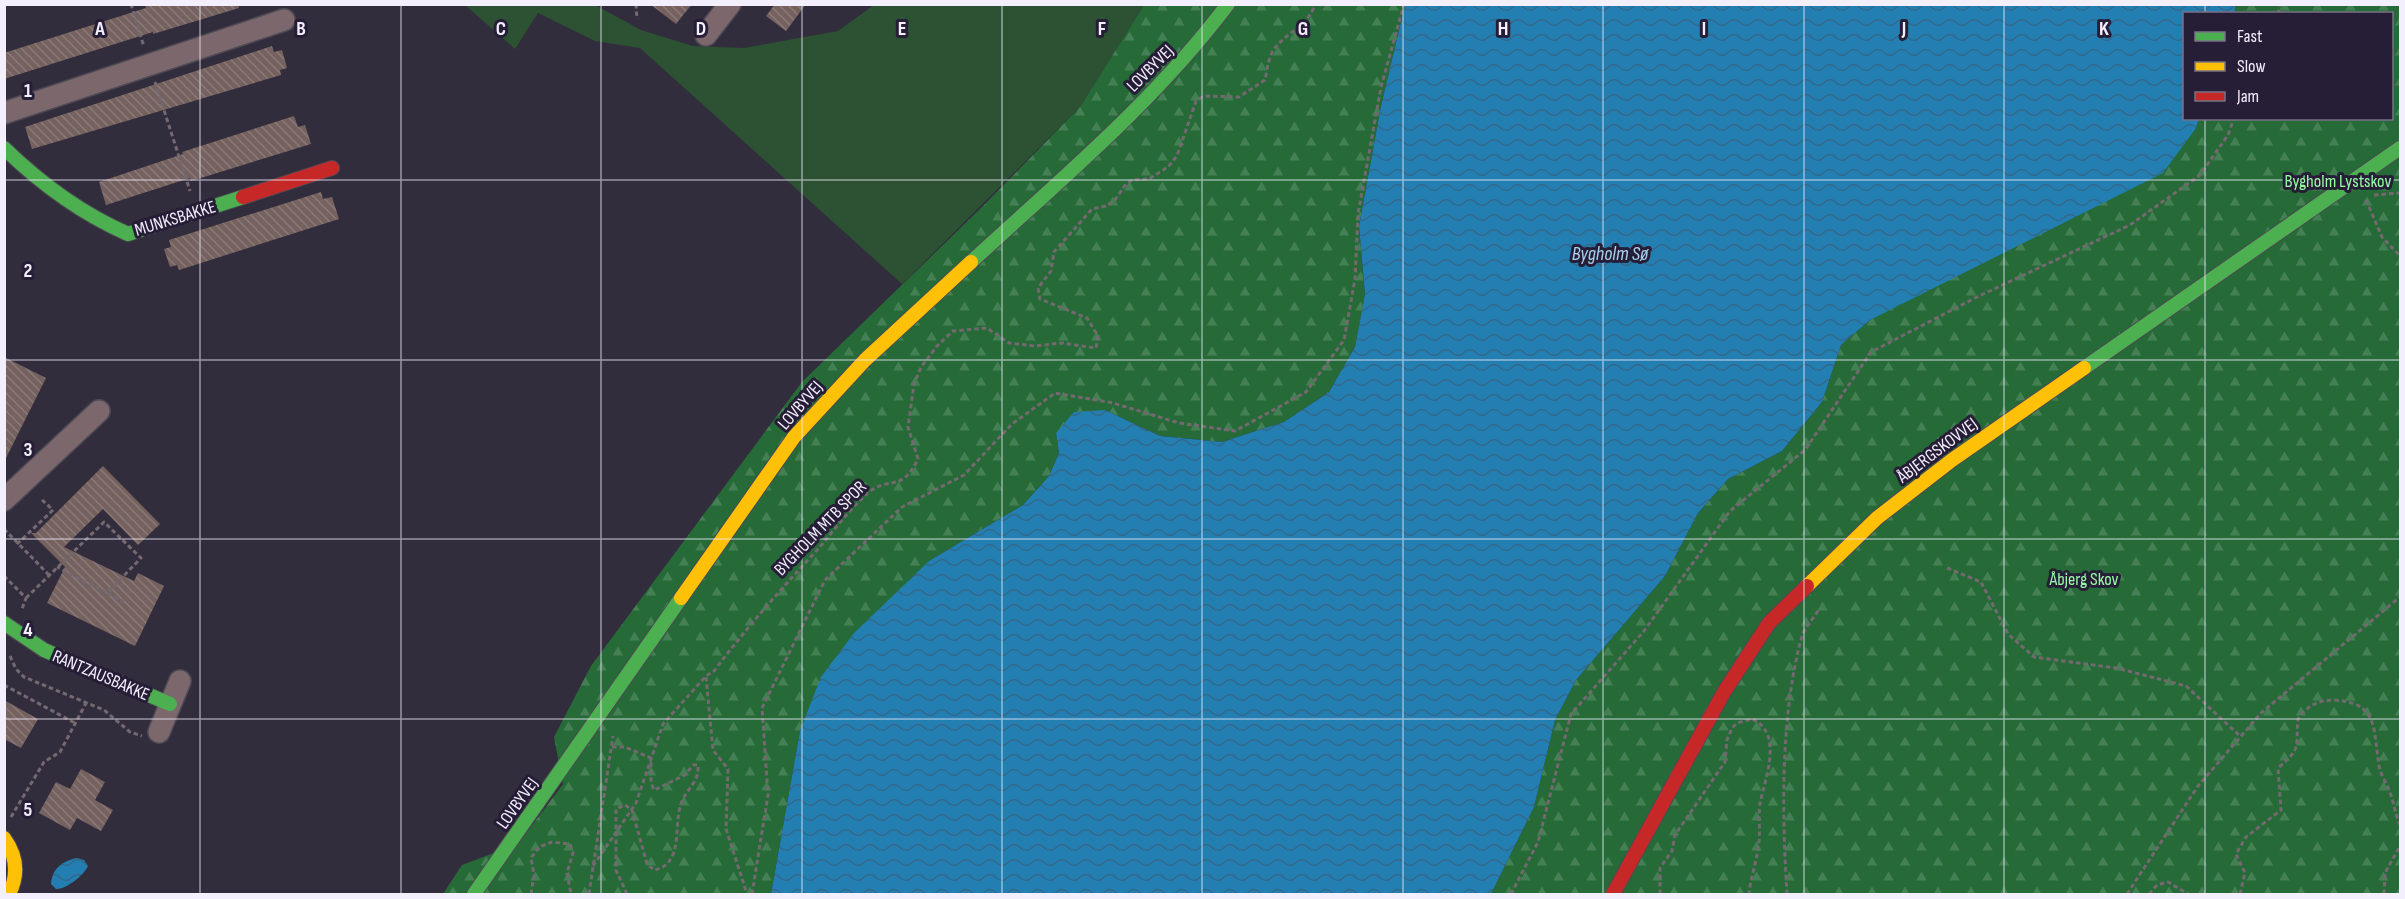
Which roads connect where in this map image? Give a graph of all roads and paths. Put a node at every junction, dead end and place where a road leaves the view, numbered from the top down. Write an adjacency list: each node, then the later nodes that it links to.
1 (131, 4): 10 (path)
2 (636, 4): 7 (path)
3 (730, 4): 9 (street)
4 (1228, 4): 55 (street, LOVBYVEJ)
5 (1315, 4): 36 (path, BYGHOLM MTB SPOR)
6 (1404, 4): 61 (path)
7 (637, 19)
8 (284, 20): 10 (street)
9 (706, 35)
10 (150, 65): 11 (street); 17 (path)
11 (4, 113)
12 (2233, 120): 62 (path)
13 (4, 148): 17 (street, MUNKSBAKKE)
14 (2400, 148): 63 (street, ÅBJERGSKOVVEJ)
15 (332, 168): 17 (street, MUNKSBAKKE)
16 (2400, 193): 18 (path)
17 (196, 212)
18 (2400, 256)
19 (99, 411): 20 (street)
20 (4, 500)
21 (42, 500): 23 (path)
22 (4, 530): 23 (path)
23 (18, 544): 26 (path)
24 (57, 567): 26 (path); 28 (path); 28 (path)
25 (1947, 568): 44 (path)
26 (49, 575): 30 (path)
27 (4, 576): 30 (path)
28 (107, 593): 31 (path)
29 (2400, 597): 44 (path)
30 (26, 598): 33 (path)
31 (124, 602)
32 (1820, 606): 66 (path)
33 (21, 610)
34 (4, 623): 40 (street, RANTZAUSBAKKE)
35 (5, 645): 39 (path)
36 (706, 676): 46 (path); 60 (path)
37 (180, 681): 40 (street, RANTZAUSBAKKE)
38 (4, 685): 41 (path)
39 (86, 702): 41 (path); 43 (path)
40 (170, 704): 43 (street, RANTZAUSBAKKE)
41 (75, 723): 48 (path)
42 (615, 727): 45 (path)
43 (152, 735)
44 (2241, 737): 67 (path)
45 (612, 747): 46 (path); 53 (path)
46 (651, 758): 47 (path); 47 (path)
47 (632, 810): 50 (path); 50 (path)
48 (10, 819)
49 (2400, 825): 70 (path)
50 (614, 835): 53 (path); 59 (path)
51 (4, 838): 54 (street)
52 (2400, 846): 71 (path)
53 (593, 866): 58 (path)
54 (9, 894)
55 (474, 894)
56 (531, 894): 57 (path)
57 (571, 894)
58 (590, 894)
59 (627, 894)
60 (747, 894)
61 (752, 894)
62 (1511, 894)
63 (1613, 894)
64 (1660, 894): 65 (path)
65 (1749, 894)
66 (1787, 894)
67 (2127, 894)
68 (2149, 894): 69 (path)
69 (2188, 894)
70 (2240, 894)
71 (2384, 894)

